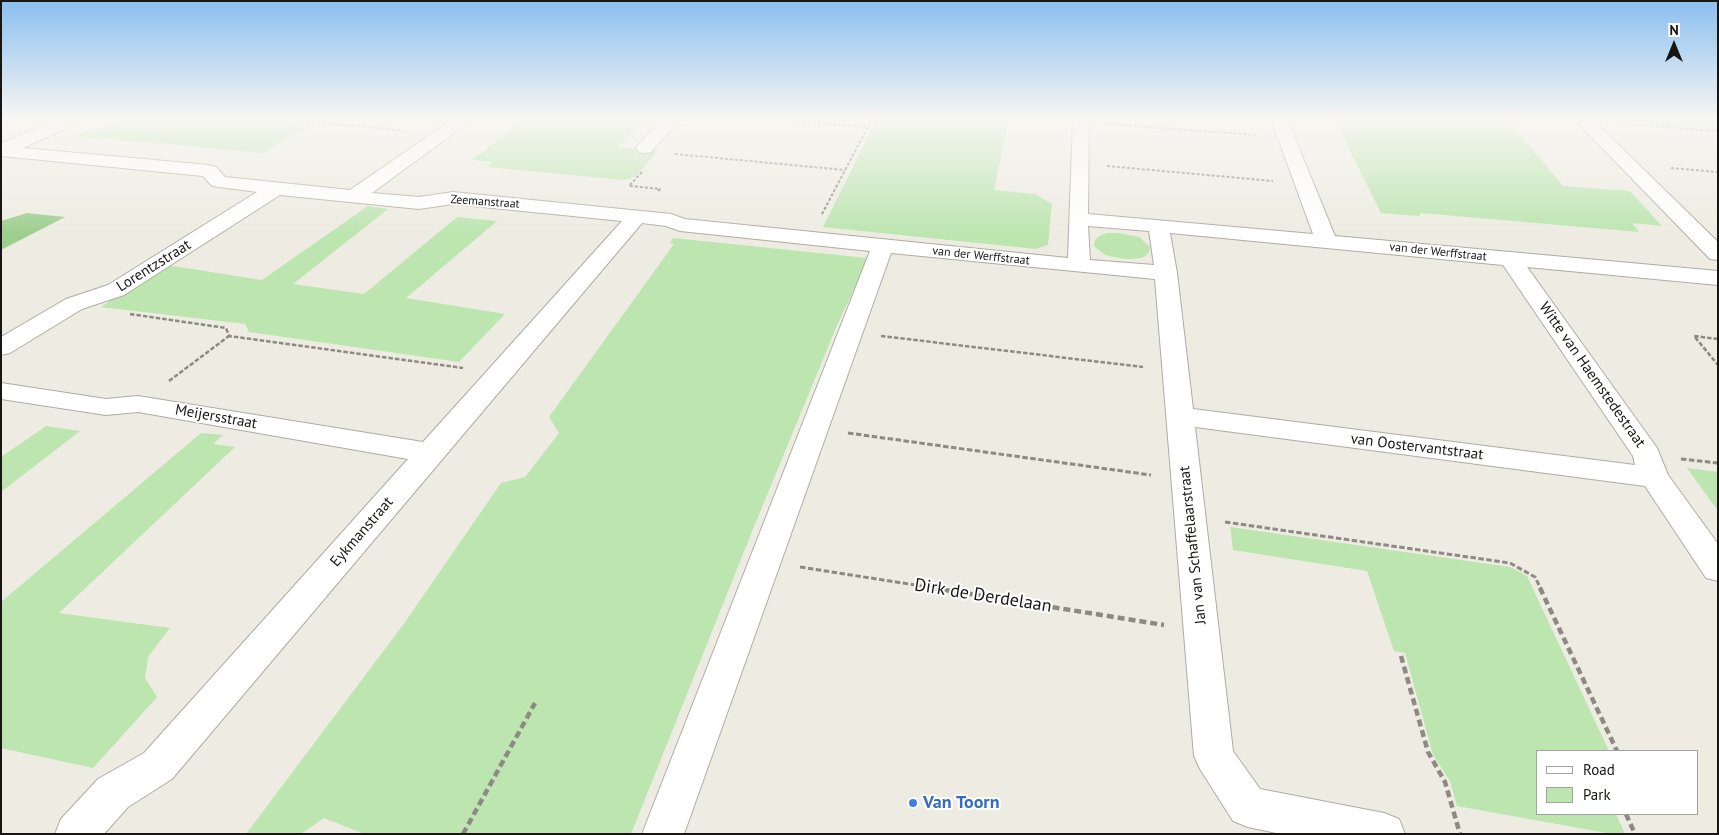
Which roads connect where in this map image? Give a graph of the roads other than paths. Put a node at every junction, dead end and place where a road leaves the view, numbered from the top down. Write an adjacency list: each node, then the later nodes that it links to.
1 (74, 158): 6 (street, Zeemanstraat)
2 (410, 158): 7 (street)
3 (1079, 158): 9 (street)
4 (1294, 158): 11 (street)
5 (1621, 158): 13 (street)
6 (276, 189): 7 (street, Zeemanstraat); 18 (street, Lorentzstraat)
7 (355, 196): 8 (street, Zeemanstraat)
8 (637, 216): 12 (street, Zeemanstraat); 21 (street, Eykmanstraat)
9 (1078, 220): 10 (street, van der Werffstraat); 15 (street)
10 (1158, 226): 11 (street, van der Werffstraat); 16 (street)
11 (1326, 241): 14 (street, van der Werffstraat)
12 (883, 246): 15 (street, van der Werffstraat); 25 (street)
13 (1718, 254)
14 (1510, 259): 17 (street, van der Werffstraat); 22 (street, Witte van Haemstedestraat)
15 (1079, 266): 16 (street, van der Werffstraat)
16 (1166, 273): 20 (street, Jan van Schaffelaarstraat)
17 (1718, 278)
18 (1, 348)
19 (1, 391): 21 (street, Meijersstraat)
20 (1180, 416): 22 (street, van Oostervantstraat); 26 (street, Jan van Schaffelaarstraat)
21 (430, 453): 24 (street, Eykmanstraat)
22 (1654, 477): 23 (street, Witte van Haemstedestraat)
23 (1718, 569)
24 (76, 834)
25 (663, 834)
26 (1384, 834)

